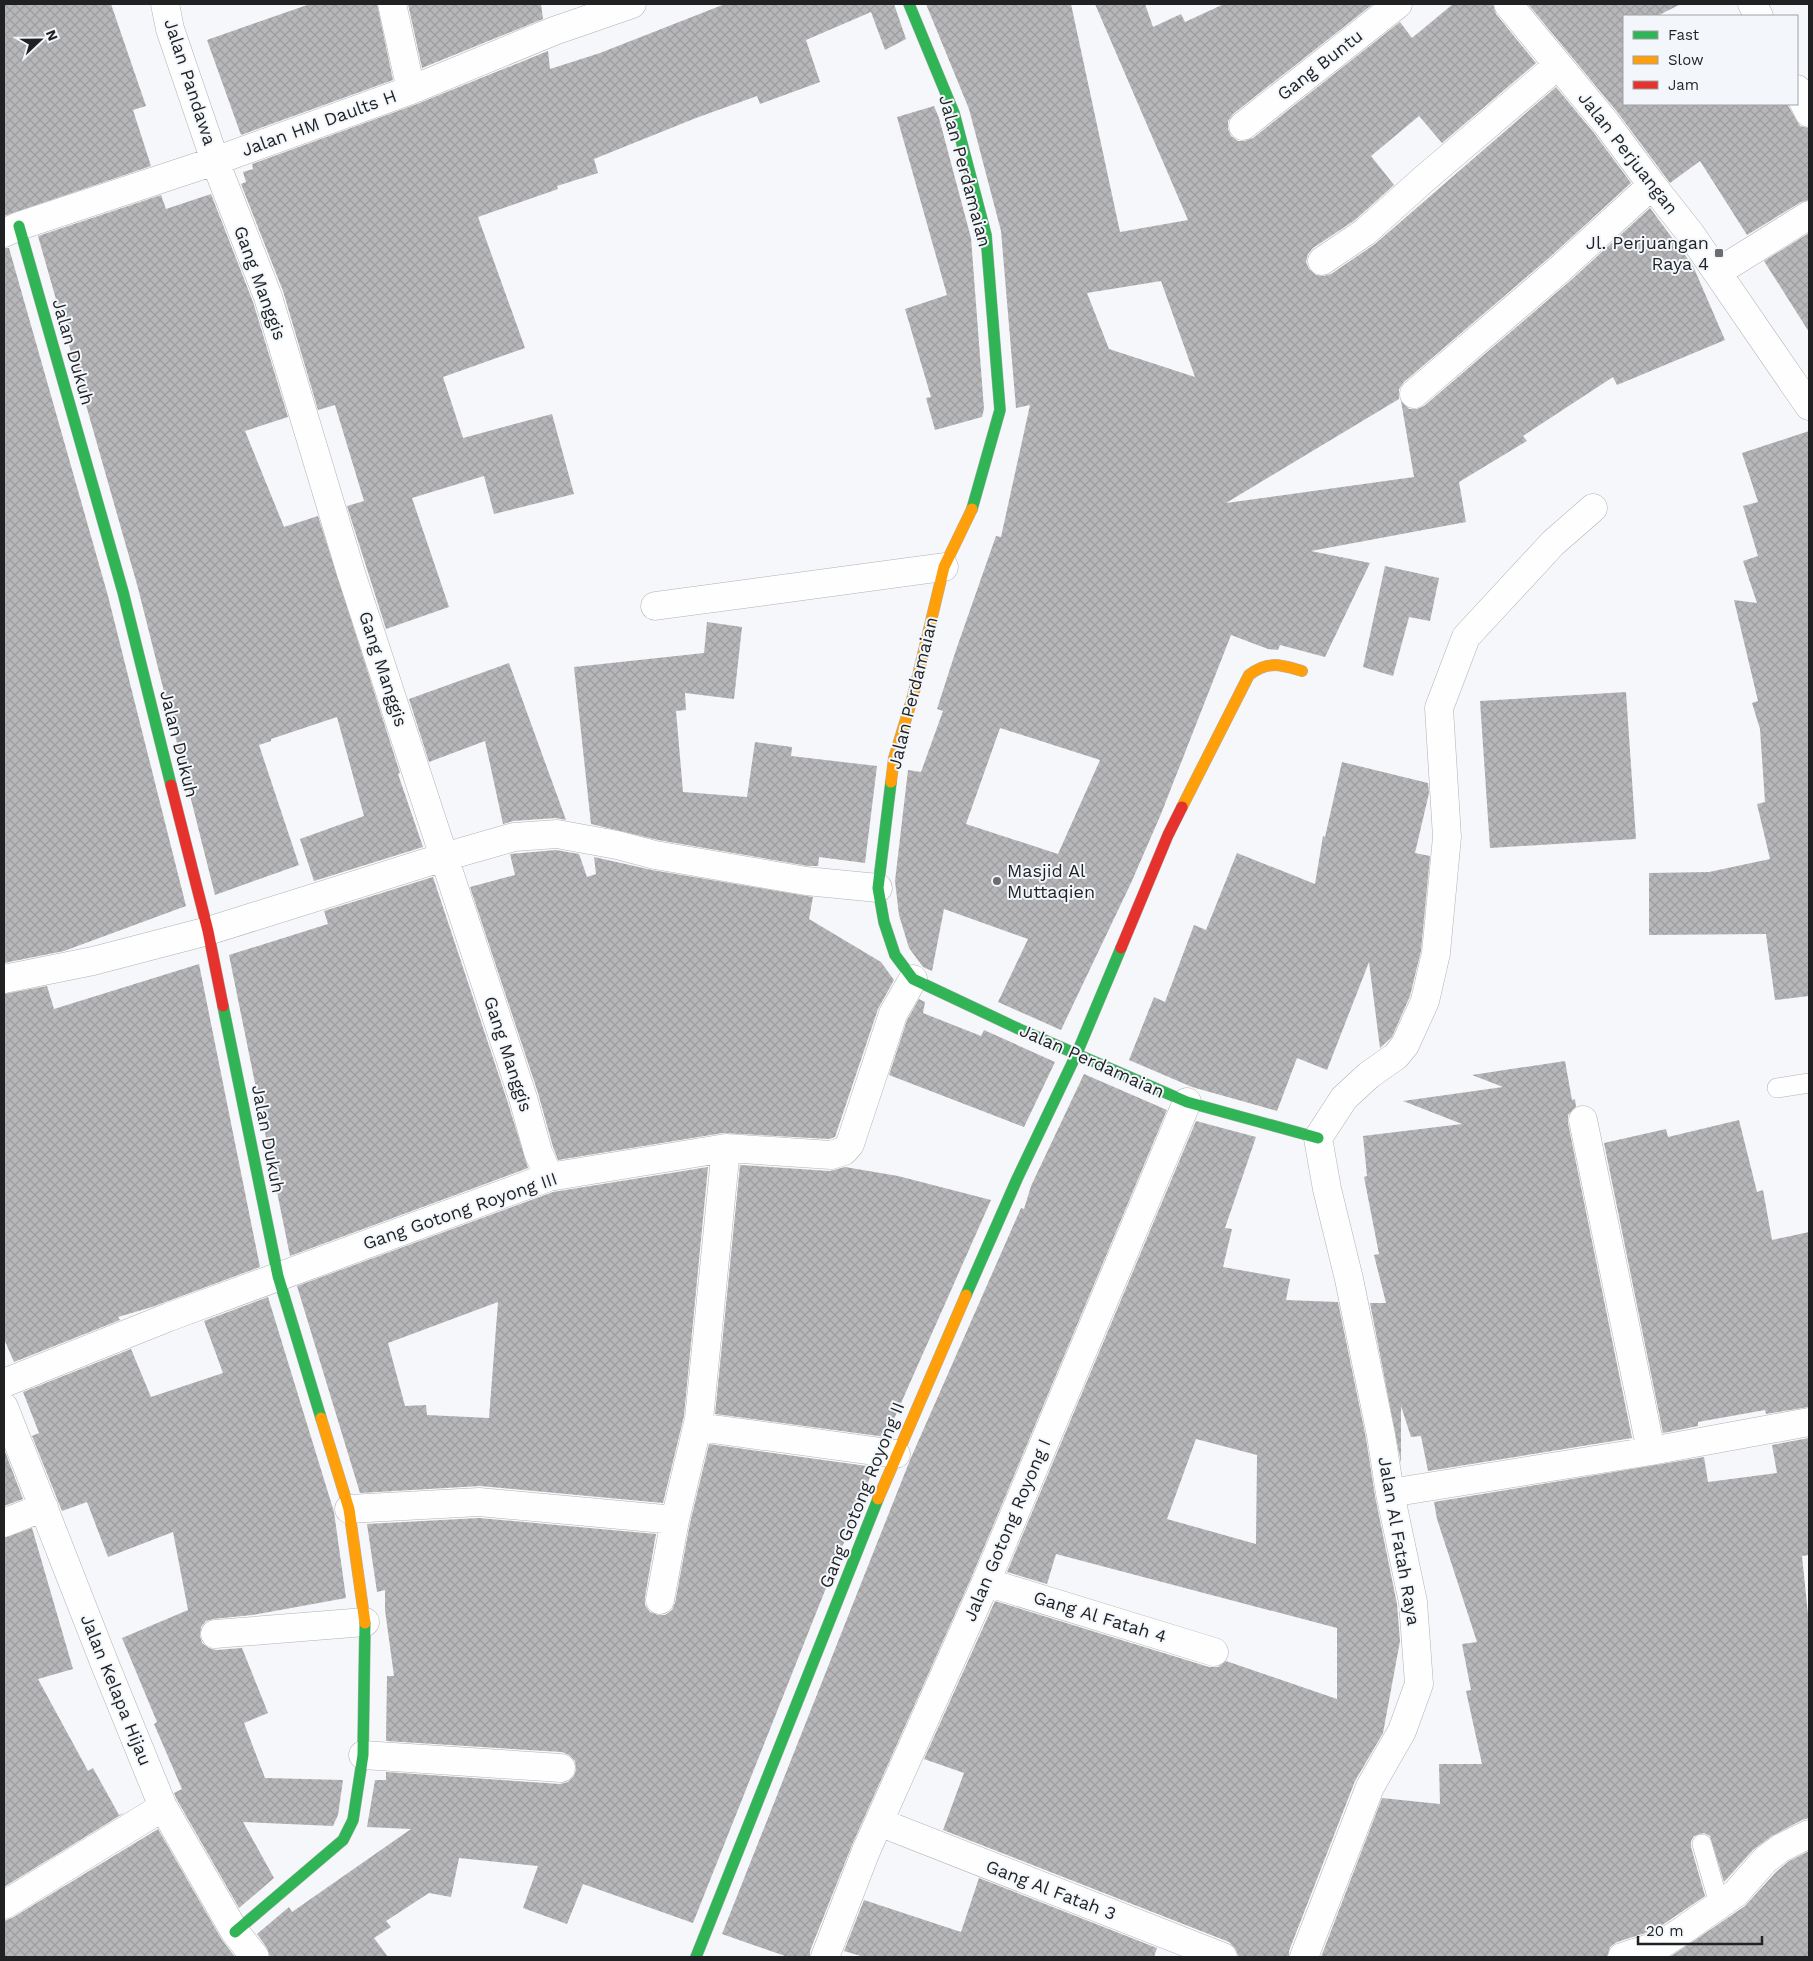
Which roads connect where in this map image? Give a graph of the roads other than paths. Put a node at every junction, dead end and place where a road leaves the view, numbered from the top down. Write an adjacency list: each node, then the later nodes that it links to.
1 (166, 4): 14 (street, Jalan Pandawa)
2 (392, 4): 10 (street)
3 (632, 4): 10 (street, Jalan HM Daults H)
4 (909, 4): 23 (street, Jalan Perdamaian)
5 (1398, 4): 13 (street, Gang Buntu)
6 (1508, 4): 9 (street, Jalan Perjuangan)
7 (1752, 4): 8 (street)
8 (1758, 15)
9 (1558, 65): 15 (street, Jalan Perjuangan); 18 (street)
10 (411, 90): 14 (street, Jalan HM Daults H)
11 (1798, 91): 12 (street)
12 (1809, 113)
13 (1244, 126)
14 (215, 161): 17 (street, Jalan HM Daults H); 26 (street, Gang Manggis)
15 (1652, 185): 19 (street, Jalan Perjuangan); 20 (street)
16 (1809, 214): 19 (street)
17 (12, 230): 28 (street, Jalan Dukuh)
18 (1322, 261)
19 (1718, 272): 21 (street, Jalan Perjuangan)
20 (1414, 394)
21 (1809, 406)
22 (1593, 508): 36 (street)
23 (944, 567): 24 (street); 27 (street, Jalan Perdamaian)
24 (655, 606)
25 (1302, 671): 31 (street, Gang Gotong Royong II)
26 (444, 857): 27 (street); 28 (street); 38 (street, Gang Manggis)
27 (878, 888): 30 (street, Jalan Perdamaian)
28 (208, 931): 29 (street); 39 (street, Jalan Dukuh)
29 (4, 979)
30 (912, 979): 31 (street, Jalan Perdamaian); 37 (street, Gang Gotong Royong III)
31 (1077, 1053): 34 (street, Jalan Perdamaian); 45 (street, Gang Gotong Royong II)
32 (1809, 1083): 33 (lane)
33 (1777, 1088)
34 (1187, 1102): 36 (street, Jalan Perdamaian); 51 (street, Jalan Gotong Royong I)
35 (1582, 1120): 44 (street)
36 (1318, 1138): 46 (street, Jalan Al Fatah Raya)
37 (726, 1148): 38 (street, Gang Gotong Royong III); 43 (street)
38 (549, 1177): 39 (street, Gang Gotong Royong III)
39 (278, 1276): 40 (street, Gang Gotong Royong III); 48 (street, Jalan Dukuh)
40 (4, 1384)
41 (4, 1408): 47 (street, Jalan Kelapa Hijau)
42 (1809, 1422): 44 (street)
43 (698, 1427): 45 (street); 49 (street)
44 (1651, 1451): 46 (street)
45 (896, 1454): 66 (street, Gang Gotong Royong II)
46 (1390, 1493): 69 (street, Jalan Al Fatah Raya)
47 (44, 1507): 50 (street); 58 (street, Jalan Kelapa Hijau)
48 (349, 1509): 49 (street); 53 (street, Jalan Dukuh)
49 (675, 1520): 52 (street)
50 (4, 1523)
51 (986, 1582): 55 (street, Gang Al Fatah 4); 59 (street, Jalan Gotong Royong I)
52 (660, 1600)
53 (365, 1622): 54 (street); 56 (street, Jalan Dukuh)
54 (215, 1634)
55 (1214, 1652)
56 (363, 1755): 57 (street); 64 (street, Jalan Dukuh)
57 (561, 1768)
58 (163, 1807): 63 (street); 64 (street, Jalan Kelapa Hijau)
59 (879, 1822): 67 (street, Jalan Gotong Royong I); 68 (street, Gang Al Fatah 3)
60 (1809, 1834): 62 (street)
61 (1702, 1844): 62 (lane)
62 (1719, 1904): 70 (street)
63 (4, 1905)
64 (235, 1932): 65 (street, Jalan Kelapa Hijau)
65 (255, 1957)
66 (696, 1957)
67 (826, 1957)
68 (1223, 1957)
69 (1304, 1957)
70 (1622, 1957)

